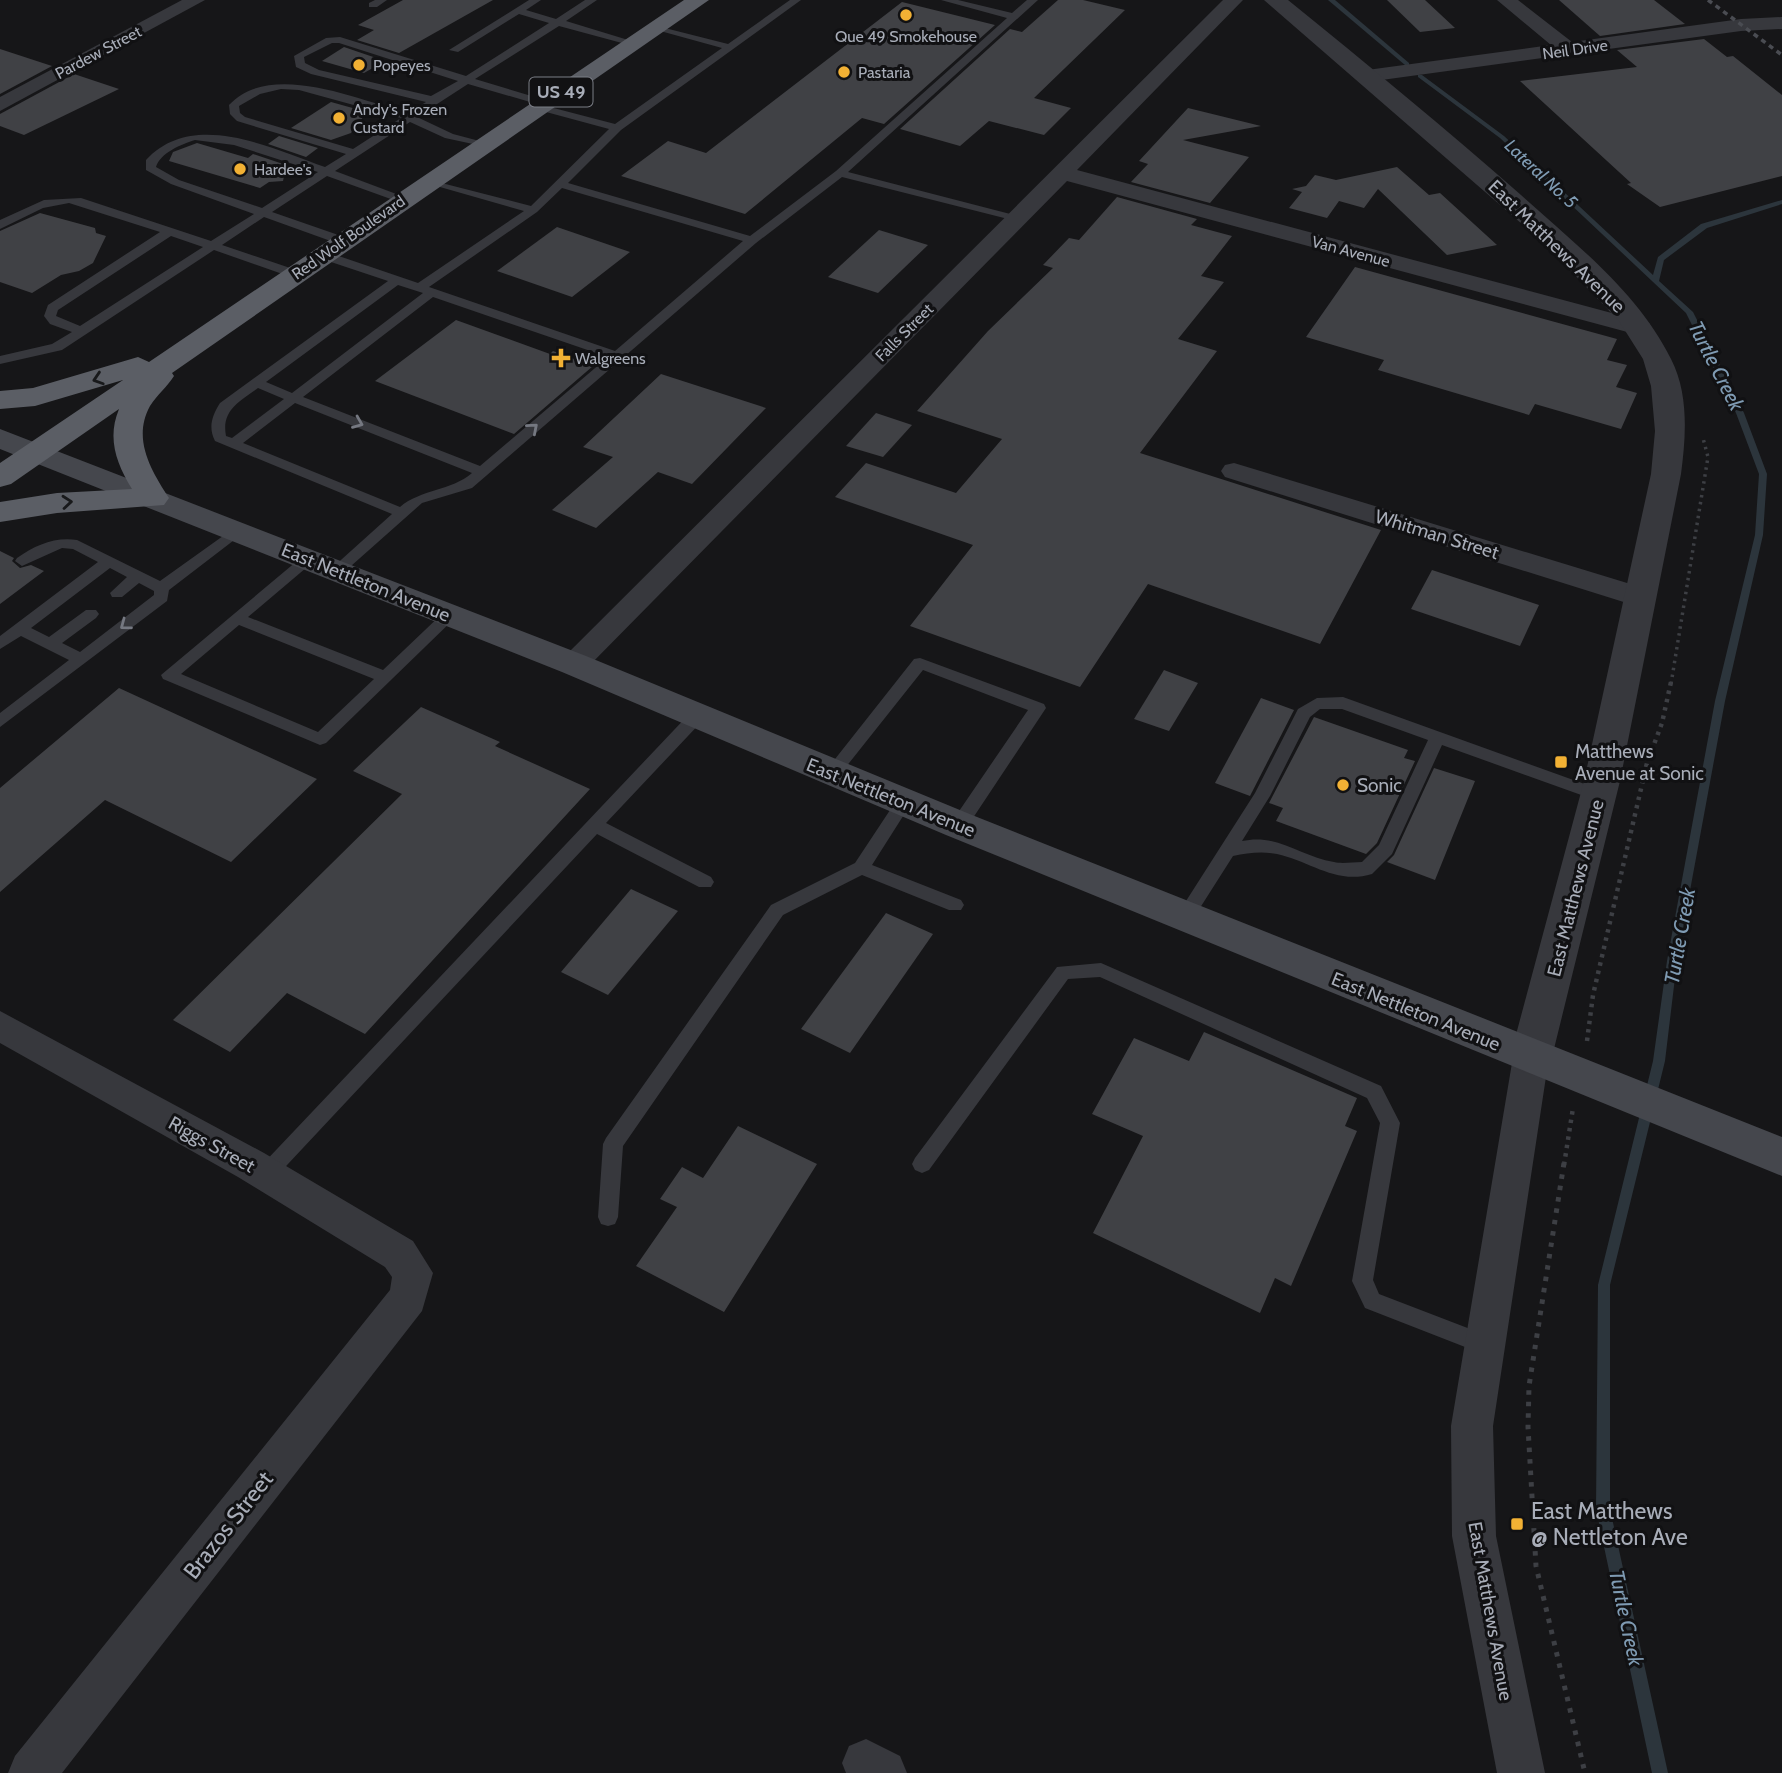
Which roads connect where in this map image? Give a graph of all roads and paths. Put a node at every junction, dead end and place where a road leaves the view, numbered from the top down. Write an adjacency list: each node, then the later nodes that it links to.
1 (196, 0): 23 (street, Pardew Street)
2 (536, 0): 11 (lane)
3 (592, 0): 13 (lane)
4 (698, 0): 15 (highway, Red Wolf Boulevard / US 49)
5 (796, 0): 17 (lane)
6 (946, 0): 12 (lane)
7 (1033, 0): 12 (lane)
8 (1234, 0): 31 (street, Falls Street)
9 (1275, 0): 20 (street, East Matthews Avenue)
10 (1506, 0): 19 (street)
11 (518, 11): 13 (lane); 18 (lane)
12 (1014, 17): 30 (lane)
13 (556, 22): 16 (lane); 21 (lane)
14 (1782, 23): 19 (street, Neil Drive)
15 (657, 27): 16 (highway, Red Wolf Boulevard / US 49); 17 (lane)
16 (633, 43): 24 (highway, Red Wolf Boulevard / US 49)
17 (729, 47): 26 (lane)
18 (454, 50)
19 (1570, 50): 20 (street, Neil Drive)
20 (1367, 76): 46 (street, East Matthews Avenue)
21 (467, 80): 22 (lane); 22 (lane); 24 (lane)
22 (439, 98): 25 (lane)
23 (0, 105)
24 (542, 105): 26 (lane); 27 (highway, Red Wolf Boulevard / US 49)
25 (410, 117): 27 (lane); 28 (lane); 28 (lane)
26 (617, 128): 33 (lane)
27 (482, 145): 32 (highway, Red Wolf Boulevard / US 49)
28 (355, 153): 29 (lane)
29 (325, 173): 34 (lane); 36 (lane); 36 (lane)
30 (840, 173): 37 (lane); 40 (lane)
31 (1063, 173): 37 (street, Falls Street); 46 (street, Van Avenue)
32 (430, 181): 34 (highway, Red Wolf Boulevard / US 49); 35 (lane)
33 (560, 184): 35 (lane); 40 (lane)
34 (403, 200): 42 (highway, Red Wolf Boulevard / US 49)
35 (533, 210): 45 (lane)
36 (263, 212): 41 (lane); 42 (lane)
37 (1020, 218): 78 (street, Falls Street)
38 (0, 225): 39 (lane)
39 (170, 231): 41 (lane); 47 (lane)
40 (752, 240): 49 (lane)
41 (213, 245): 43 (lane); 47 (lane)
42 (333, 248): 43 (highway, Red Wolf Boulevard / US 49); 44 (lane)
43 (295, 274): 48 (highway, Red Wolf Boulevard / US 49)
44 (396, 281): 45 (lane); 51 (lane)
45 (424, 291): 49 (lane); 52 (lane)
46 (1640, 328): 70 (street, East Matthews Avenue)
47 (82, 331): 50 (lane)
48 (186, 349): 53 (highway, one-way to 53); 56 (highway, Red Wolf Boulevard / US 49); 60 (highway)
49 (617, 356): 58 (lane, one-way to 49)
50 (0, 360)
51 (256, 383): 52 (lane); 55 (lane)
52 (294, 398): 55 (lane); 58 (lane, one-way to 58)
53 (0, 400)
54 (0, 438): 56 (main road, East Nettleton Avenue)
55 (233, 444): 62 (lane)
56 (36, 452): 59 (highway, Red Wolf Boulevard / US 49); 60 (main road, East Nettleton Avenue)
57 (1234, 471): 70 (street, Whitman Street)
58 (482, 472): 62 (lane)
59 (0, 477)
60 (153, 498): 61 (highway, one-way to 60); 63 (main road, East Nettleton Avenue)
61 (0, 512)
62 (402, 513): 66 (lane)
63 (237, 531): 66 (main road, East Nettleton Avenue); 68 (lane)
64 (22, 561): 65 (lane)
65 (109, 561): 67 (lane); 74 (lane)
66 (323, 565): 72 (main road, East Nettleton Avenue); 73 (lane)
67 (138, 576): 68 (lane); 69 (lane)
68 (161, 588): 77 (lane, one-way to 77)
69 (117, 593)
70 (1640, 597): 84 (street, East Matthews Avenue)
71 (90, 614): 76 (lane)
72 (450, 615): 78 (main road, East Nettleton Avenue); 79 (lane)
73 (237, 618): 79 (lane); 79 (lane)
74 (19, 629): 75 (lane); 76 (lane)
75 (0, 644)
76 (51, 644): 77 (lane)
77 (81, 659): 81 (lane)
78 (574, 664): 80 (main road, East Nettleton Avenue)
79 (385, 677)
80 (698, 715): 83 (main road, East Nettleton Avenue); 86 (lane)
81 (0, 721)
82 (1438, 737): 84 (lane); 88 (lane); 88 (lane)
83 (832, 773): 85 (main road, East Nettleton Avenue); 87 (lane)
84 (1598, 795): 94 (street, East Matthews Avenue)
85 (904, 802): 87 (main road, East Nettleton Avenue); 89 (lane)
86 (595, 825): 90 (lane); 97 (lane)
87 (958, 825): 92 (main road, East Nettleton Avenue)
88 (1226, 851): 92 (lane)
89 (861, 868): 91 (lane); 98 (lane)
90 (705, 882)
91 (955, 905)
92 (1185, 917): 94 (main road, East Nettleton Avenue)
93 (1, 1028): 97 (street, Riggs Street)
94 (1531, 1058): 95 (main road, East Nettleton Avenue); 100 (street, East Matthews Avenue)
95 (1782, 1157)
96 (922, 1164): 100 (lane)
97 (266, 1174): 99 (street, Riggs Street)
98 (608, 1217)
99 (413, 1273): 101 (street, Brazos Street)
100 (1483, 1344): 102 (street, East Matthews Avenue)
101 (32, 1773)
102 (1521, 1773)

